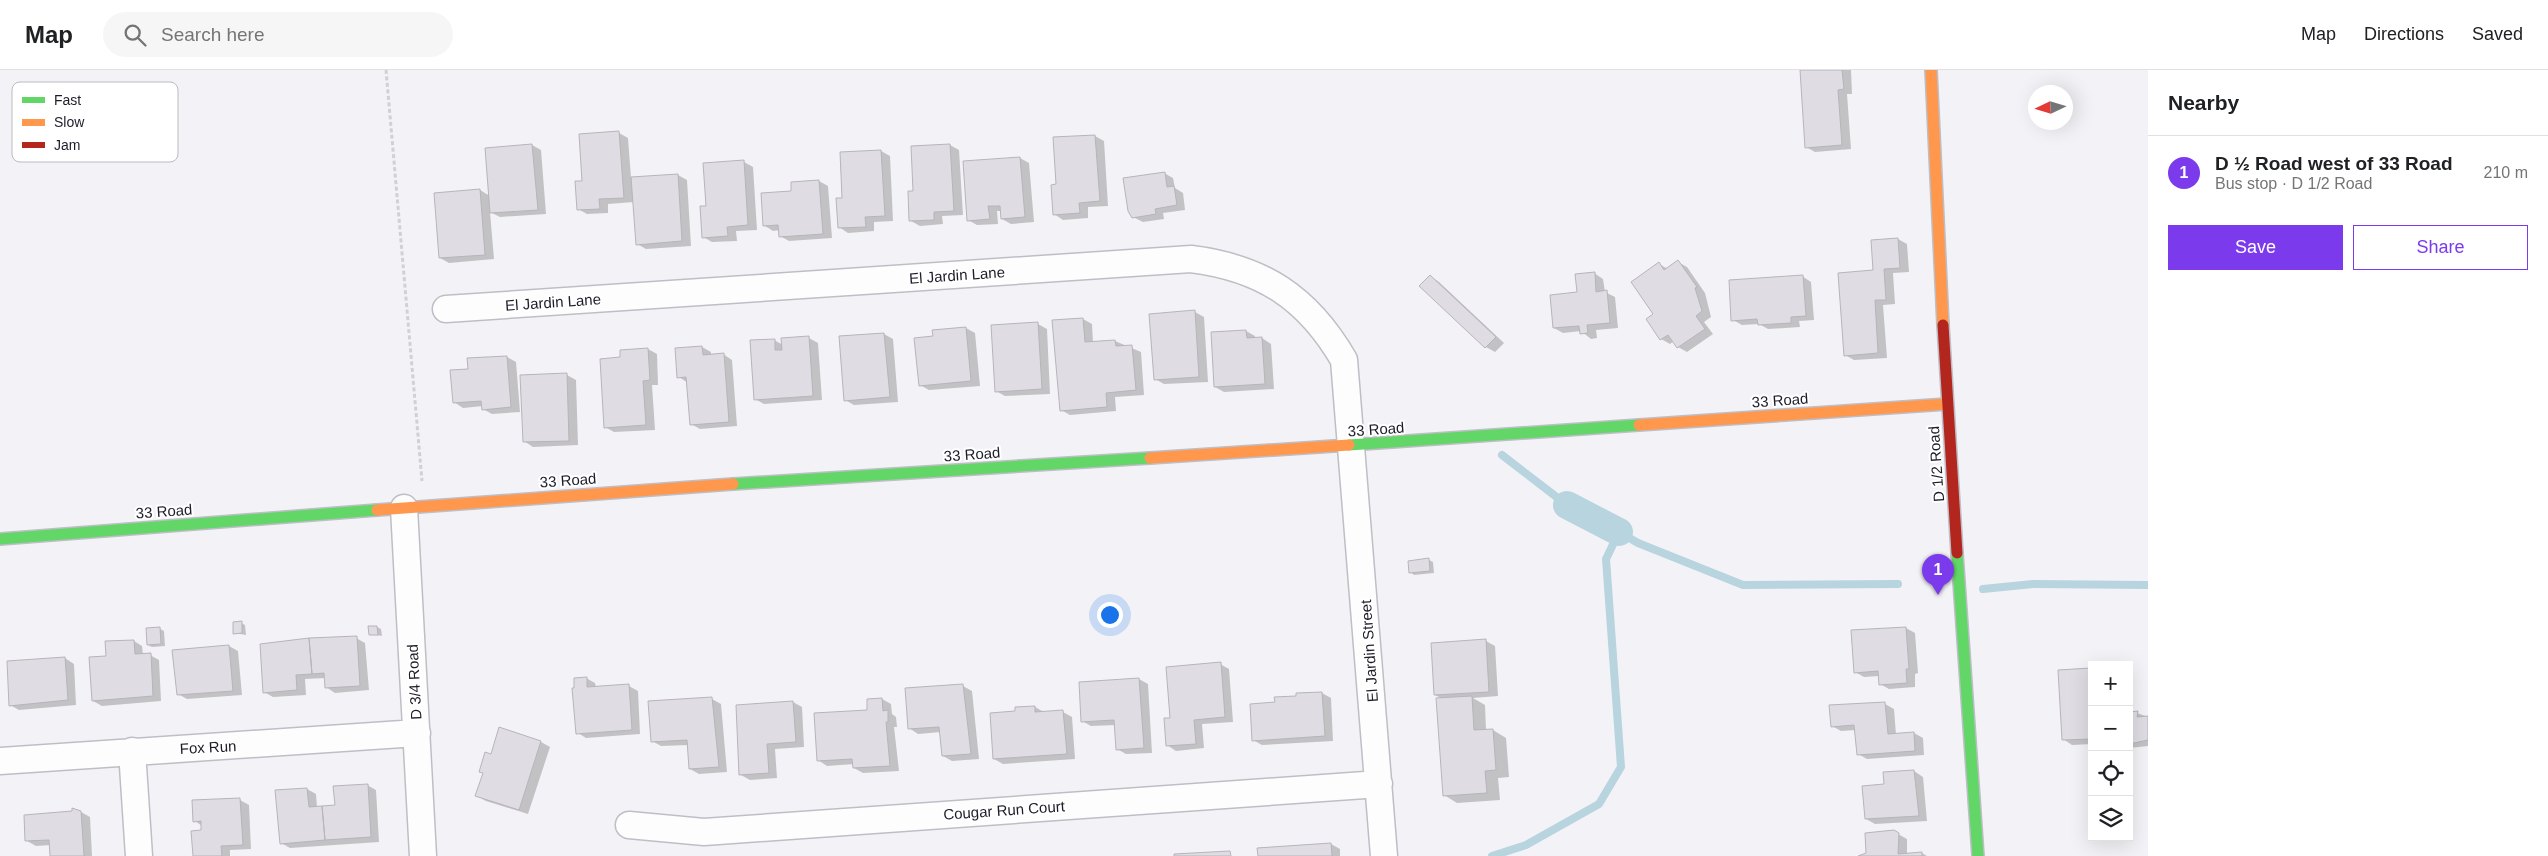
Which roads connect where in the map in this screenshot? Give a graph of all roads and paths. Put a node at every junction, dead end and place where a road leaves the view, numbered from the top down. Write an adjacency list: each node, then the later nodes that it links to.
1 (386, 70): 6 (path)
2 (1931, 70): 4 (main road, D 1/2 Road)
3 (446, 309): 5 (street, El Jardin Lane)
4 (1947, 404): 5 (main road, 33 Road); 16 (main road, D 1/2 Road)
5 (1352, 445): 6 (main road, 33 Road); 11 (street, El Jardin Street)
6 (404, 508): 7 (main road, 33 Road); 8 (street, D 3/4 Road)
7 (0, 539)
8 (417, 733): 9 (street, Fox Run); 14 (street, D 3/4 Road)
9 (132, 751): 10 (street, Fox Run); 13 (street)
10 (0, 760)
11 (1379, 784): 12 (street, Cougar Run Court); 15 (street, El Jardin Street)
12 (629, 824)
13 (139, 856)
14 (423, 856)
15 (1384, 856)
16 (1978, 856)

